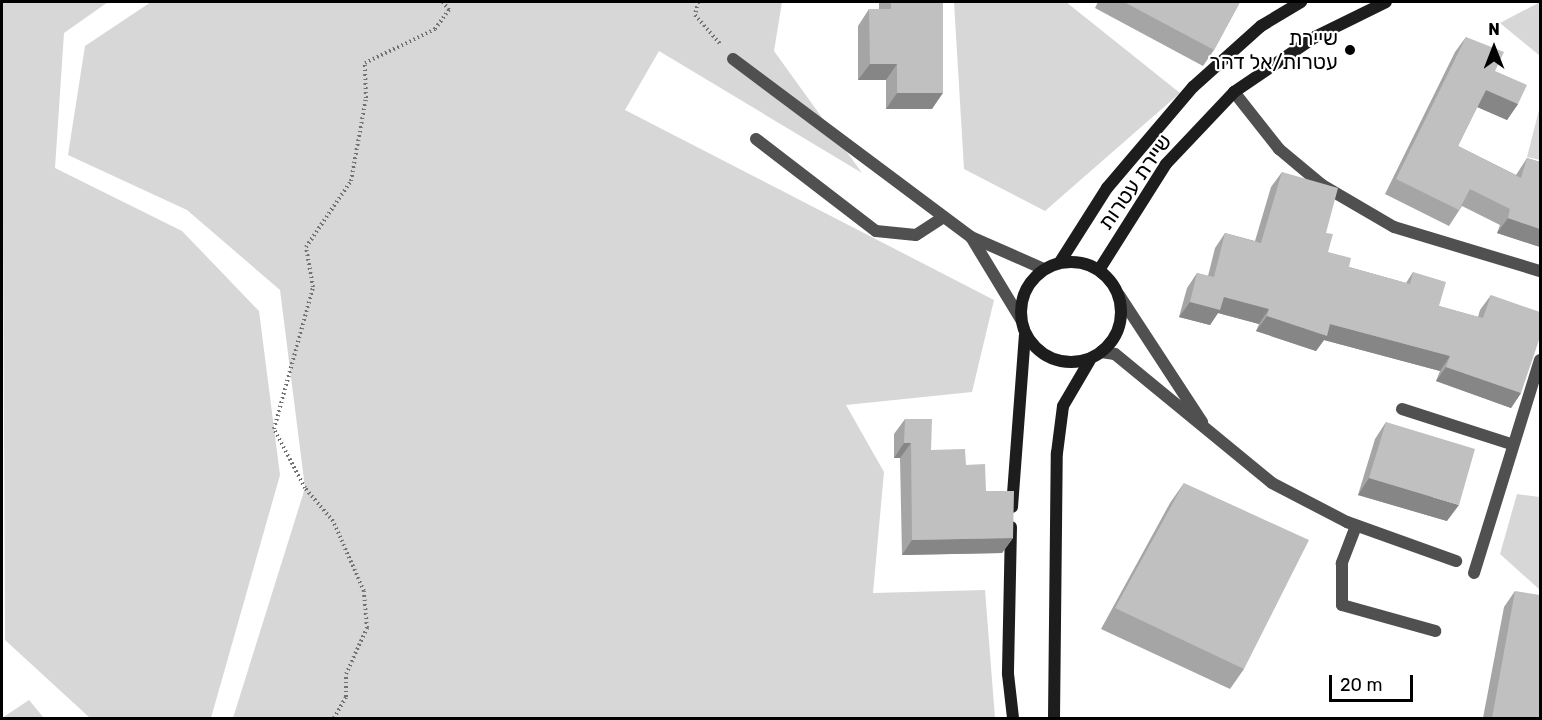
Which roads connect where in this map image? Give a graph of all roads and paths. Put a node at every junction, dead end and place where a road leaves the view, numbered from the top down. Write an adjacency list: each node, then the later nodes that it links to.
1 (443, 2): 27 (path)
2 (698, 2): 5 (path)
3 (1297, 2): 10 (main road, שיירת עטרות)
4 (1386, 2): 6 (main road, שיירת עטרות)
5 (733, 59): 8 (street)
6 (1234, 92): 12 (main road, שיירת עטרות); 13 (street)
7 (756, 139): 8 (street)
8 (944, 217): 9 (street)
9 (971, 237): 11 (street); 15 (street)
10 (1060, 262): 11 (main road); 12 (main road)
11 (1044, 269): 15 (main road)
12 (1099, 270): 14 (main road)
13 (1540, 271)
14 (1119, 295): 17 (main road); 21 (street)
15 (1020, 318): 16 (main road)
16 (1025, 335): 18 (main road); 28 (main road)
17 (1101, 352): 18 (main road); 21 (street)
18 (1090, 360): 29 (main road)
19 (1540, 360): 22 (street)
20 (1402, 409): 22 (street)
21 (1213, 438): 23 (street)
22 (1511, 444): 25 (street)
23 (1356, 526): 24 (street); 26 (street)
24 (1456, 561)
25 (1474, 573)
26 (1435, 631)
27 (334, 718)
28 (1013, 718)
29 (1054, 718)

